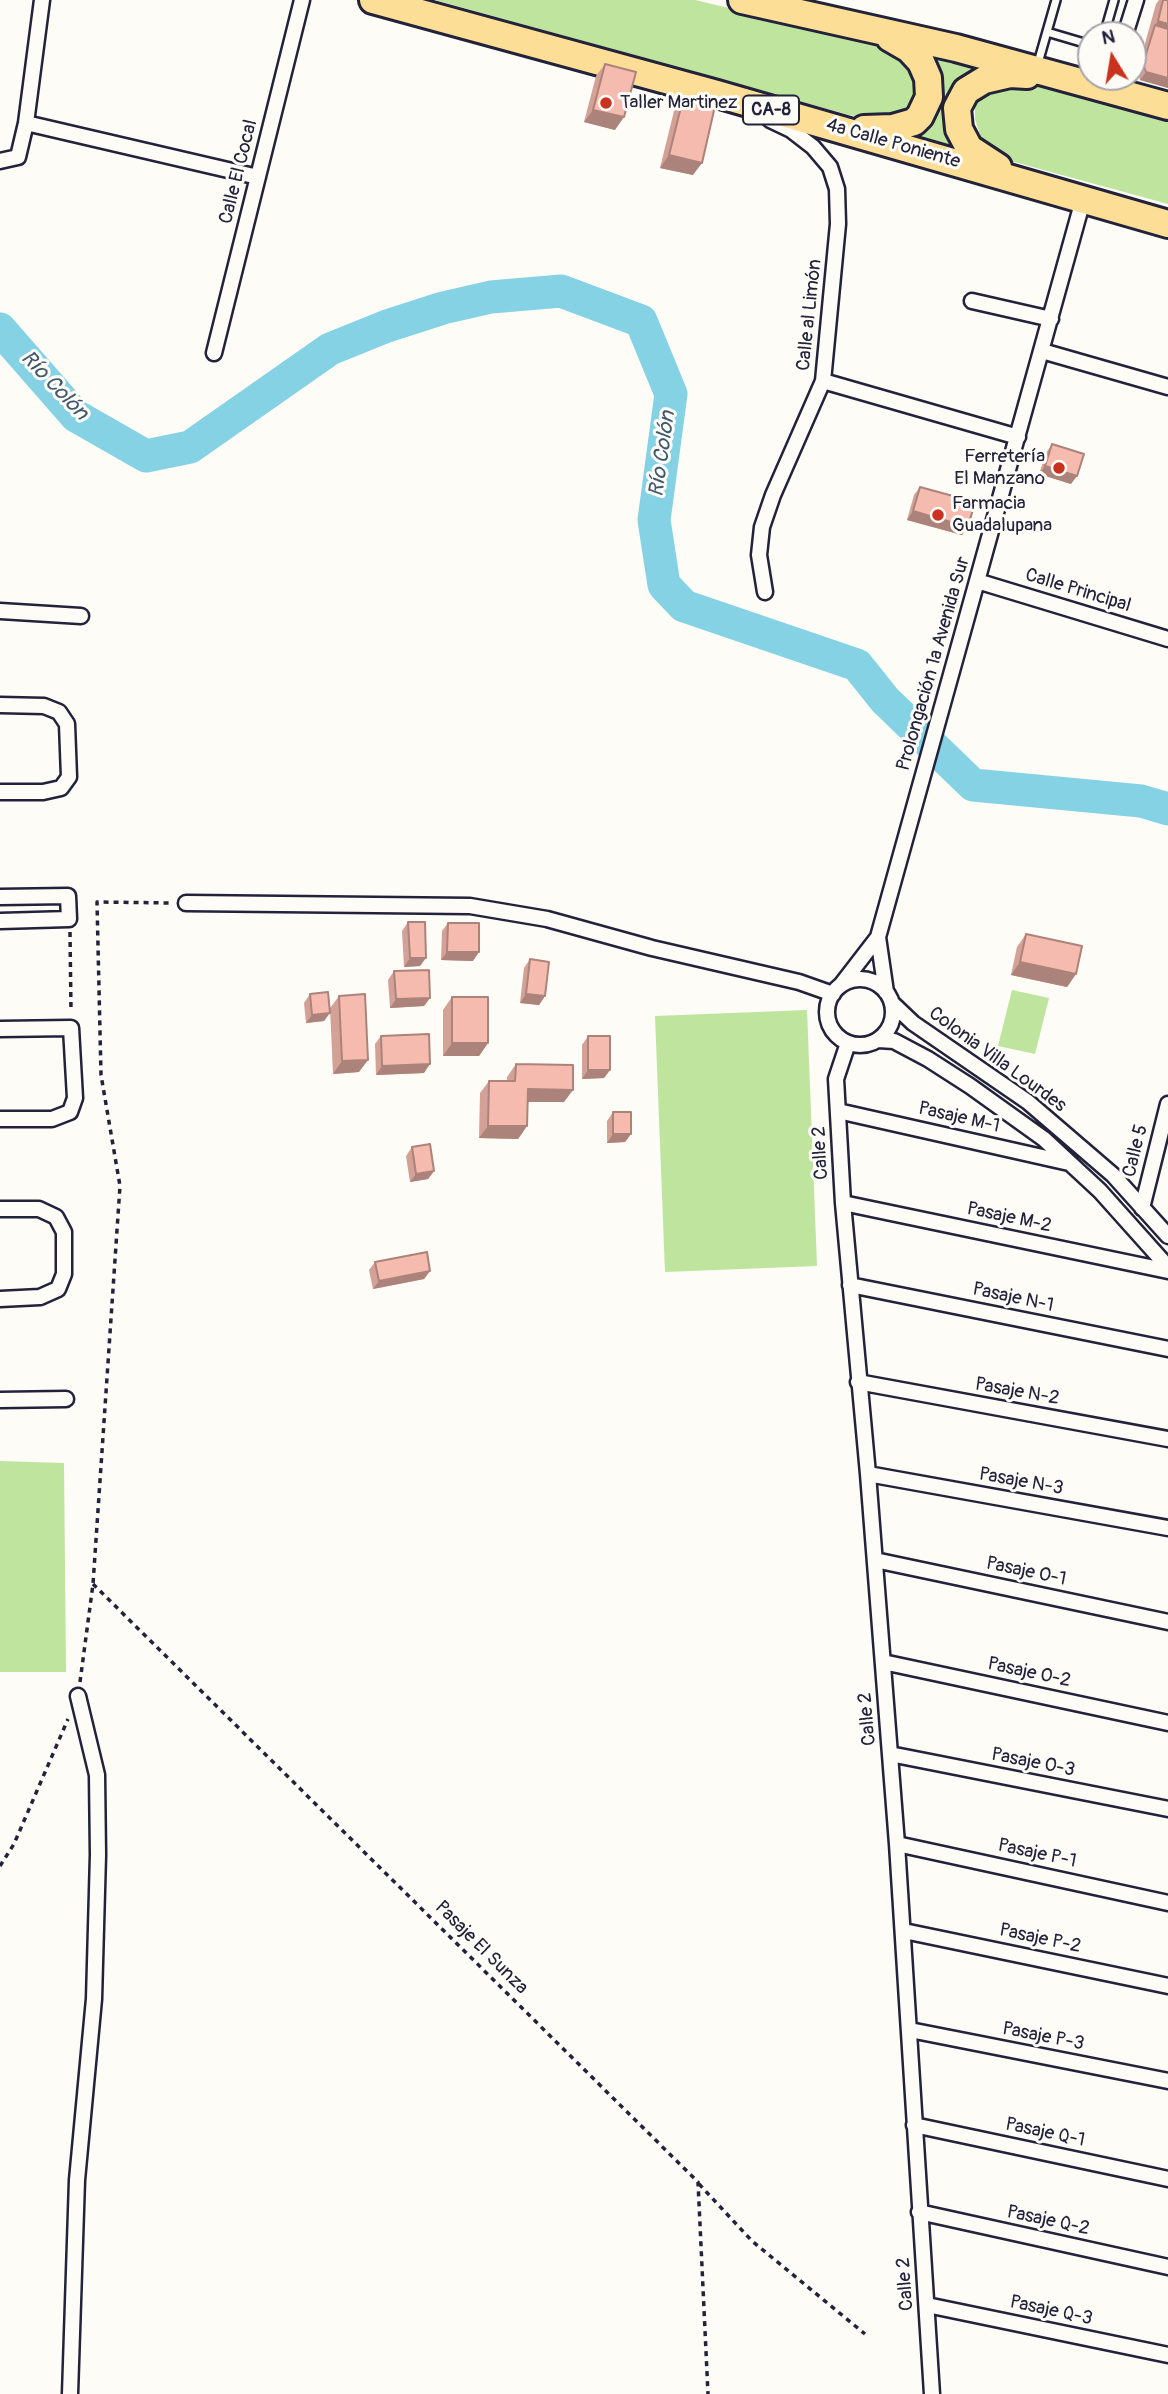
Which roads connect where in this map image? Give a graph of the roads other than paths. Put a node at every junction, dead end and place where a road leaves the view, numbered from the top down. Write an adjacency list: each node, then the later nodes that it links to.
1 (42, 0): 19 (street)
2 (302, 0): 22 (street, Calle El Cocal)
3 (373, 0): 17 (highway, 4a Calle Poniente / CA-8)
4 (742, 0): 10 (highway)
5 (1056, 0): 11 (lane)
6 (1114, 0): 8 (lane)
7 (1136, 0): 9 (street)
8 (1109, 21)
9 (1129, 21)
10 (859, 25): 13 (highway); 20 (highway)
11 (1047, 32): 12 (lane); 13 (lane)
12 (1077, 41)
13 (1036, 69): 14 (highway)
14 (1077, 76)
15 (1077, 78): 23 (highway)
16 (1126, 91): 18 (highway)
17 (717, 94): 20 (highway, 4a Calle Poniente / CA-8); 30 (street, Calle al Limón)
18 (1168, 106)
19 (26, 123): 21 (street); 22 (street)
20 (838, 129): 23 (highway, 4a Calle Poniente / CA-8)
21 (0, 161)
22 (258, 177): 29 (street, Calle El Cocal)
23 (1026, 182): 24 (highway, 4a Calle Poniente / CA-8)
24 (1083, 200): 25 (highway, 4a Calle Poniente / CA-8); 27 (street, Prolongación 1a Avenida Sur)
25 (1168, 224)
26 (972, 301): 27 (street)
27 (1051, 319): 28 (street, Prolongación 1a Avenida Sur)
28 (1042, 351): 31 (street); 32 (street, Prolongación 1a Avenida Sur)
29 (214, 353)
30 (823, 381): 32 (street); 34 (street, Calle al Limón)
31 (1168, 387)
32 (1018, 437): 33 (street, Prolongación 1a Avenida Sur)
33 (977, 581): 37 (street, Calle Principal); 43 (street, Prolongación 1a Avenida Sur)
34 (765, 592)
35 (0, 611): 36 (street)
36 (81, 616)
37 (1168, 639)
38 (0, 705): 39 (street)
39 (0, 792)
40 (0, 897): 42 (street)
41 (186, 903): 44 (street)
42 (0, 921)
43 (878, 937): 44 (street, Prolongación 1a Avenida Sur); 45 (street, Prolongación 1a Avenida Sur)
44 (837, 989): 45 (street); 48 (street)
45 (889, 997): 47 (street); 55 (street, Colonia Villa Lourdes)
46 (0, 1029): 51 (street)
47 (878, 1040): 48 (street); 53 (street, Colonia Villa Lourdes)
48 (848, 1043): 50 (street, Calle 2)
49 (1168, 1104): 52 (street, Calle 5)
50 (838, 1111): 53 (street, Pasaje M-1); 54 (street, Calle 2)
51 (0, 1119)
52 (1161, 1159): 55 (street, Calle 5)
53 (1071, 1163): 58 (street, Colonia Villa Lourdes)
54 (843, 1203): 58 (street, Pasaje M-2); 59 (street, Calle 2)
55 (1142, 1208): 57 (street, Colonia Villa Lourdes)
56 (0, 1209): 60 (street)
57 (1168, 1237)
58 (1168, 1269)
59 (850, 1285): 61 (street, Pasaje N-1); 62 (street, Calle 2)
60 (0, 1298)
61 (1168, 1349)
62 (858, 1382): 65 (street, Pasaje N-2); 66 (street, Calle 2)
63 (0, 1399): 64 (street)
64 (66, 1399)
65 (1168, 1439)
66 (868, 1474): 67 (street, Pasaje N-3); 68 (street, Calle 2)
67 (1168, 1528)
68 (875, 1560): 69 (street, Pasaje O-1); 70 (street, Calle 2)
69 (1168, 1622)
70 (883, 1662): 72 (street, Pasaje O-2); 73 (street, Calle 2)
71 (78, 1696): 87 (street)
72 (1168, 1723)
73 (890, 1754): 74 (street, Pasaje O-3); 75 (street, Calle 2)
74 (1168, 1809)
75 (897, 1843): 76 (street, Pasaje P-1); 77 (street, Calle 2)
76 (1168, 1903)
77 (904, 1931): 78 (street, Pasaje P-2); 79 (street, Calle 2)
78 (1168, 1986)
79 (910, 2030): 80 (street, Pasaje P-3); 81 (street, Calle 2)
80 (1168, 2081)
81 (914, 2125): 82 (street, Pasaje Q-1); 83 (street, Calle 2)
82 (1168, 2179)
83 (919, 2212): 84 (street, Pasaje Q-2); 85 (street, Calle 2)
84 (1168, 2267)
85 (927, 2305): 86 (street, Pasaje Q-3); 88 (street, Calle 2)
86 (1168, 2356)
87 (70, 2394)
88 (932, 2394)

